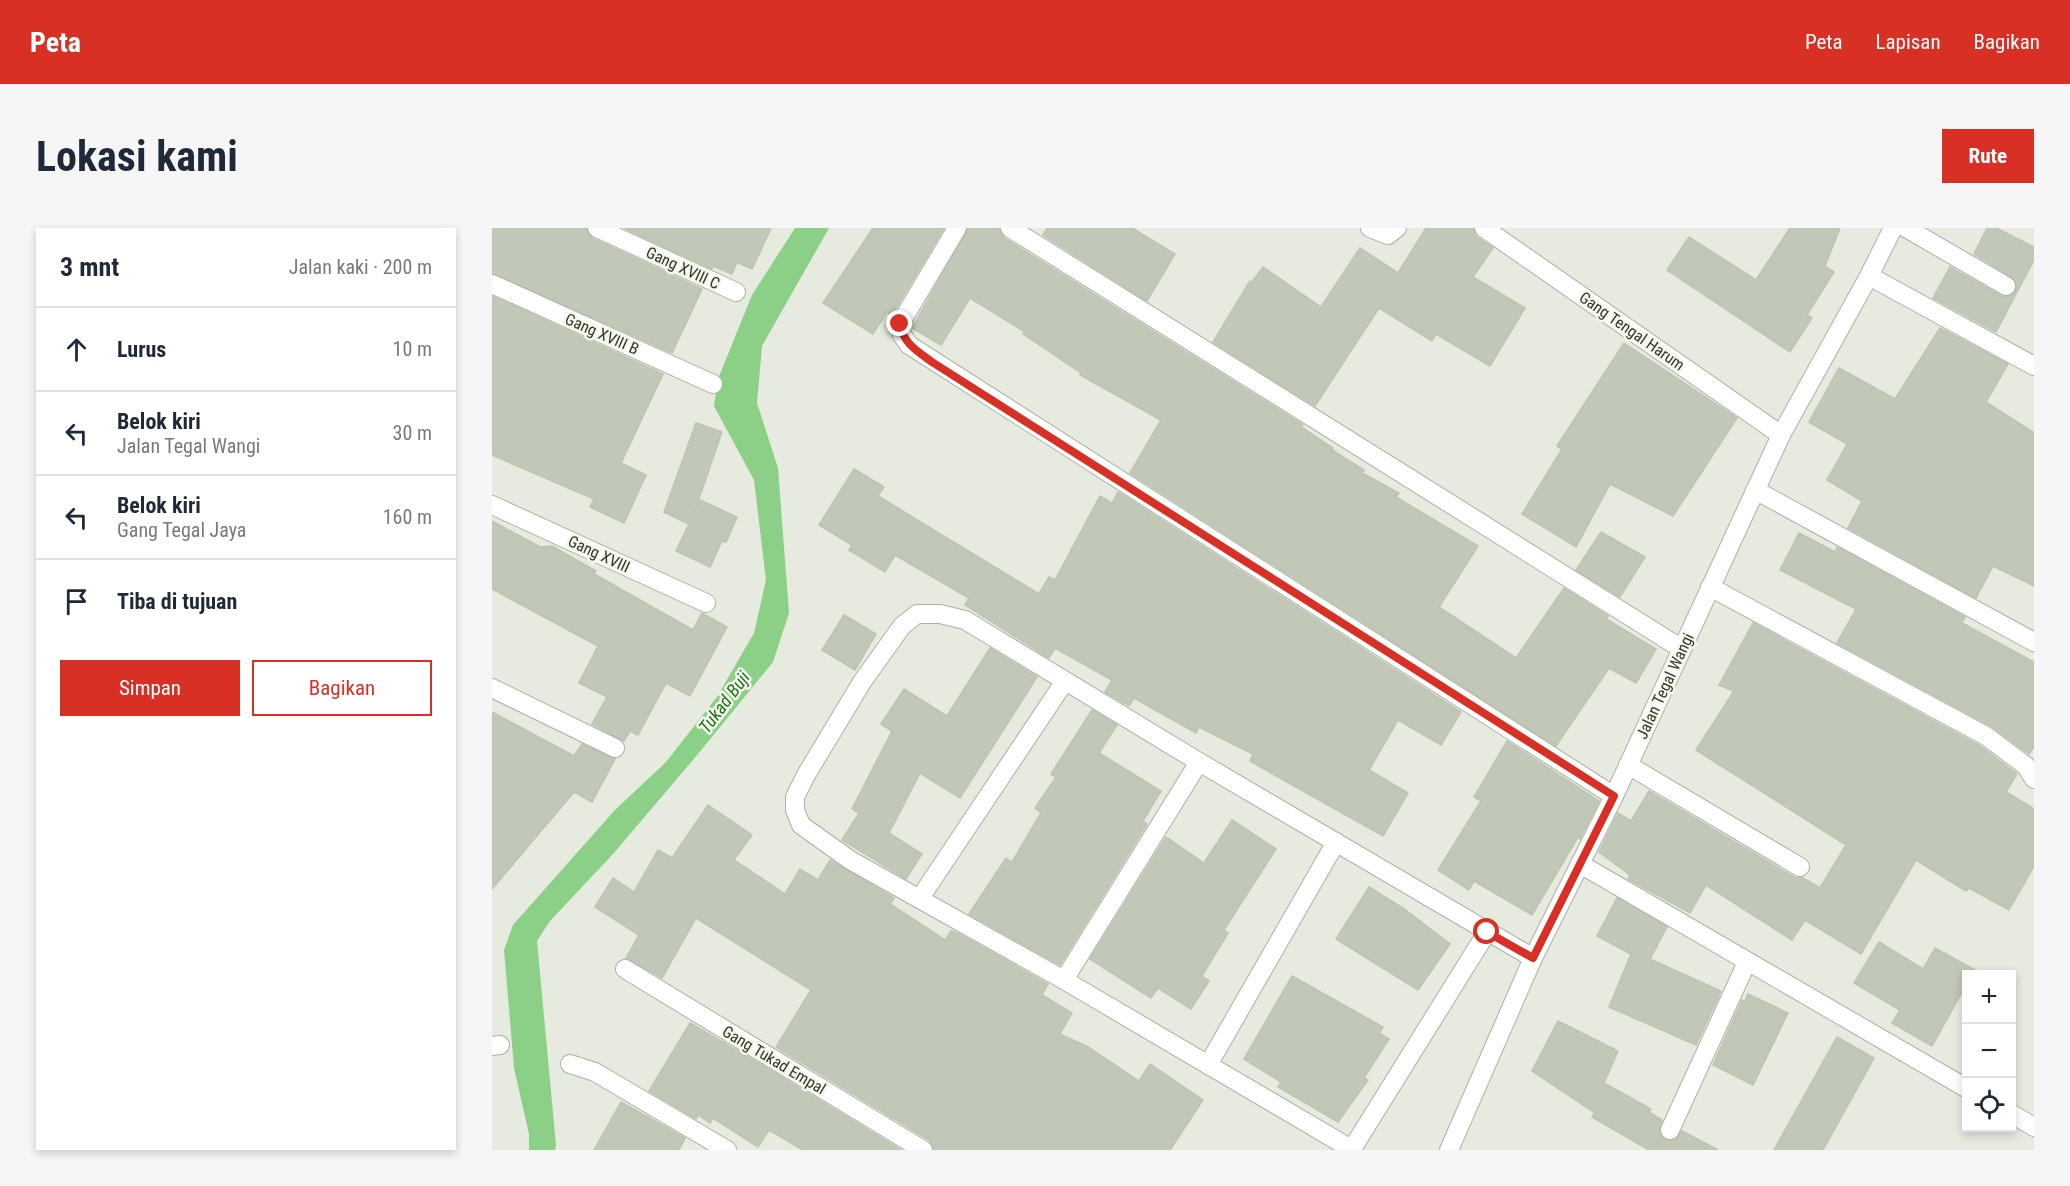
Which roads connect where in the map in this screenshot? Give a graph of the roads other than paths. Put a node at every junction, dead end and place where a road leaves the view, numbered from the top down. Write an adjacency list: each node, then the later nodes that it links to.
1 (597, 228): 12 (street, Gang XVIII C)
2 (957, 228): 28 (street)
3 (1010, 228): 21 (street)
4 (1370, 228): 5 (street)
5 (1397, 228)
6 (1484, 228): 15 (street, Gang Tengal Harum)
7 (1893, 228): 9 (street, Jalan Tegal Wangi)
8 (1906, 228): 11 (street)
9 (1869, 276): 13 (street); 15 (street, Jalan Tegal Wangi)
10 (492, 284): 14 (street, Gang XVIII B)
11 (2006, 286)
12 (736, 292)
13 (2034, 366)
14 (713, 384)
15 (1781, 435): 16 (street, Jalan Tegal Wangi)
16 (1755, 490): 18 (street, Jalan Tegal Wangi); 20 (street)
17 (492, 505): 19 (street, Gang XVIII)
18 (1710, 587): 21 (street, Jalan Tegal Wangi); 27 (street)
19 (706, 603)
20 (2034, 642)
21 (1682, 649): 26 (street, Jalan Tegal Wangi)
22 (1065, 681): 25 (street); 32 (street); 32 (street)
23 (492, 688): 24 (street)
24 (615, 748)
25 (1198, 762): 29 (street); 37 (street)
26 (1628, 765): 28 (street, Jalan Tegal Wangi); 31 (street)
27 (2034, 779)
28 (1614, 796): 30 (street, Jalan Tegal Wangi)
29 (1336, 842): 33 (street); 39 (street)
30 (1580, 864): 34 (street, Jalan Tegal Wangi); 35 (street)
31 (1800, 867)
32 (920, 898): 37 (street)
33 (1487, 932): 34 (street); 46 (street)
34 (1533, 958): 47 (street, Jalan Tegal Wangi)
35 (1747, 962): 40 (street); 43 (street)
36 (625, 969): 45 (street, Gang Tukad Empal)
37 (1064, 980): 39 (street)
38 (570, 1064): 44 (street)
39 (1208, 1065): 46 (street)
40 (1962, 1086)
41 (2016, 1116): 42 (street)
42 (2034, 1127)
43 (1670, 1131)
44 (727, 1150)
45 (923, 1150)
46 (1352, 1150)
47 (1449, 1150)

